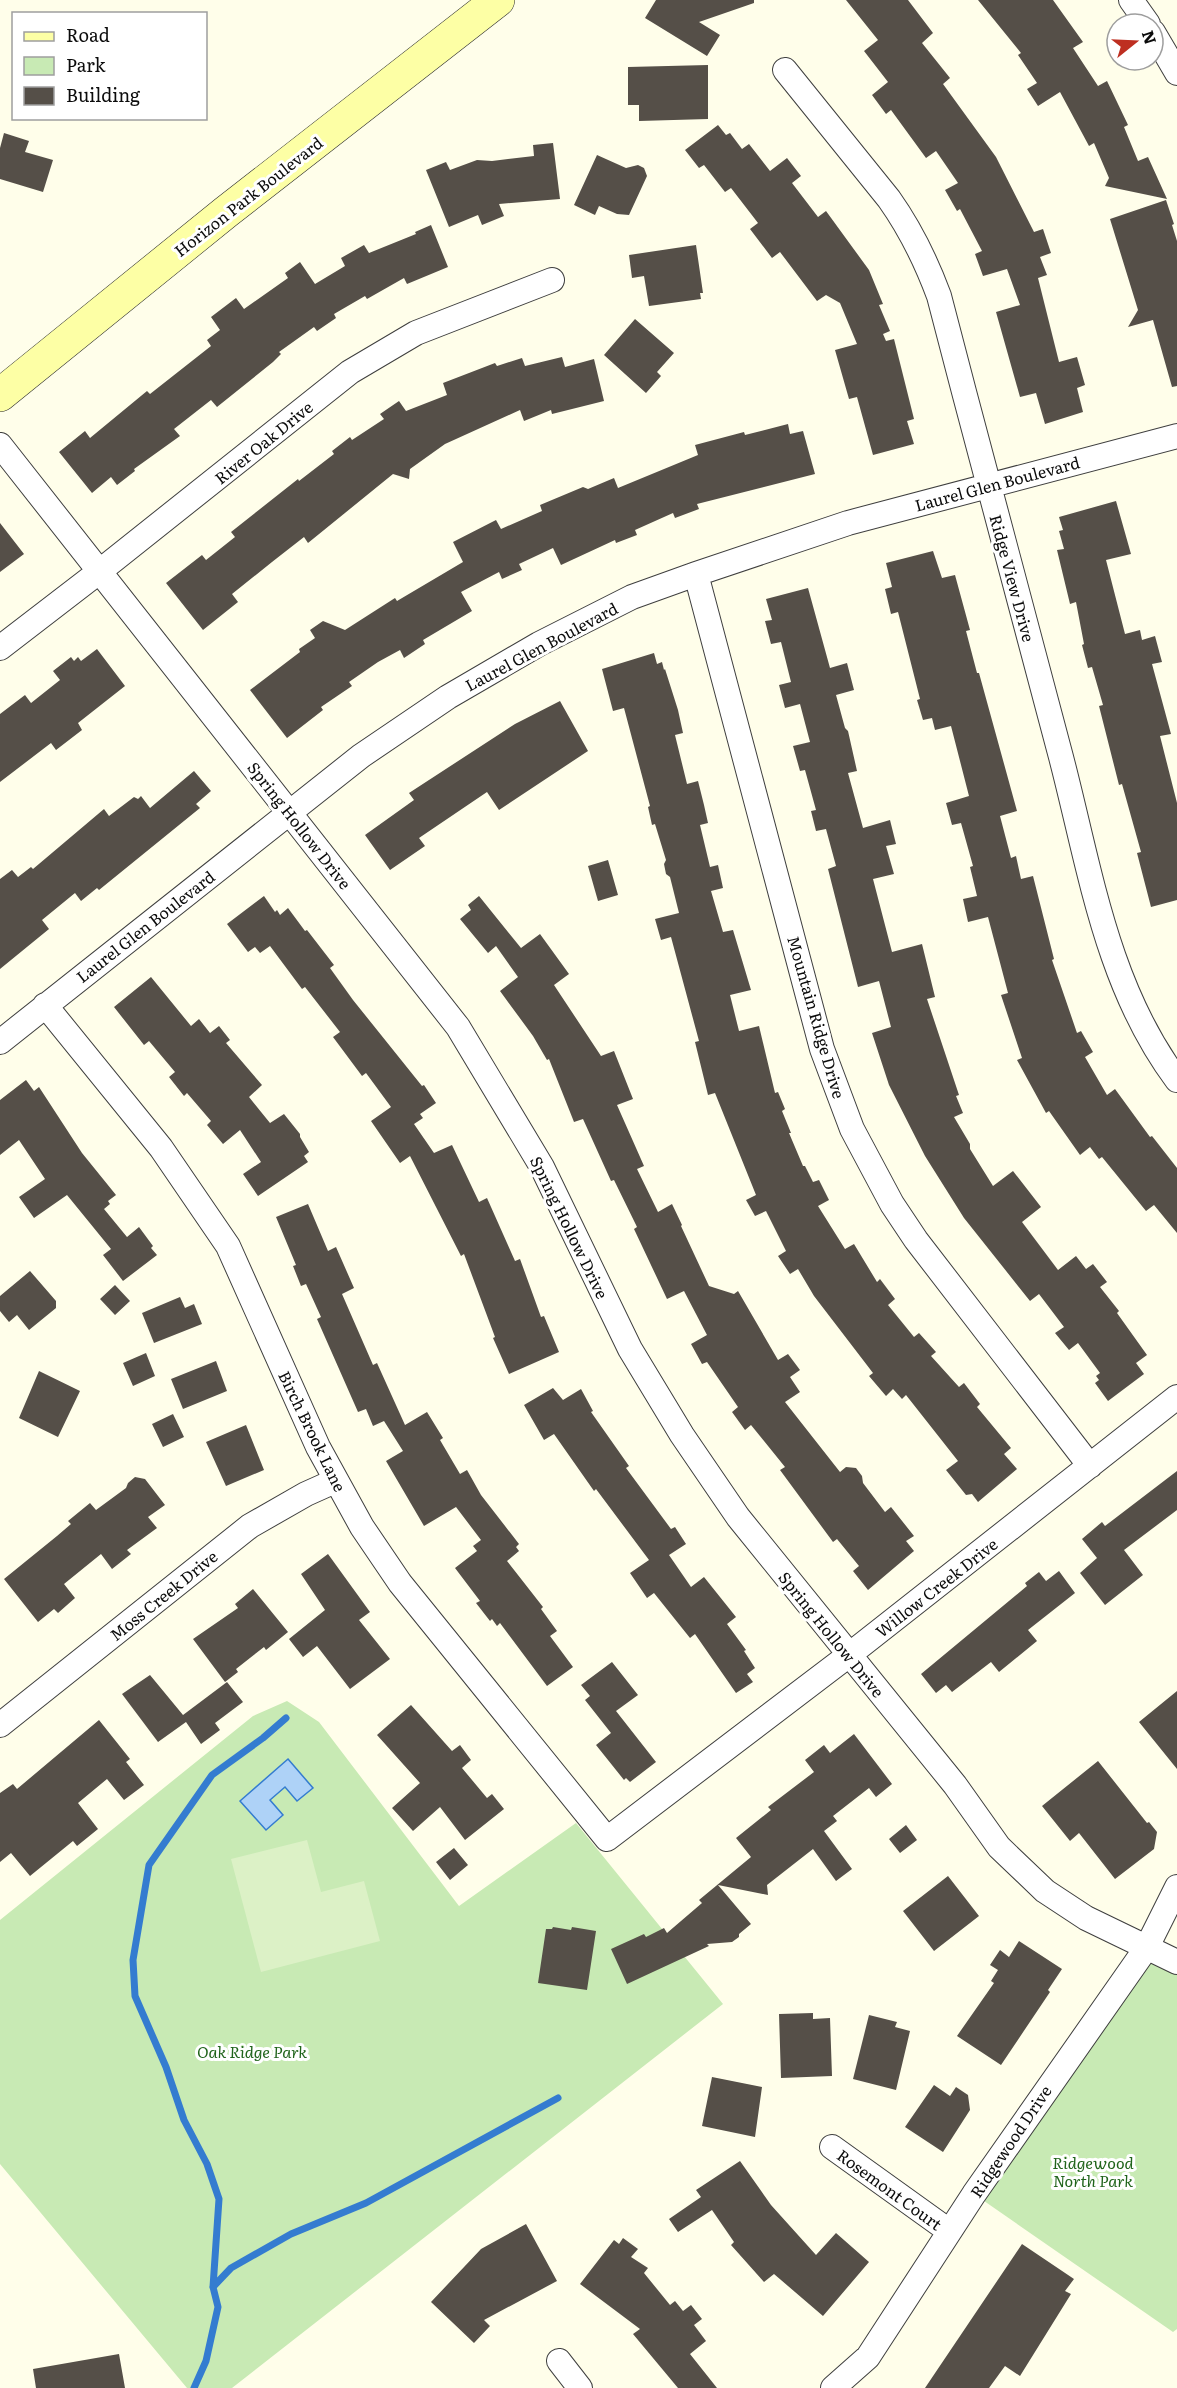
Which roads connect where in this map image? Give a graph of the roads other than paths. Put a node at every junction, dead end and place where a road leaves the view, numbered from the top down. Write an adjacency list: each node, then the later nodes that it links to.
1 (498, 0): 6 (street, Horizon Park Boulevard)
2 (1165, 52): 4 (street)
3 (785, 69): 9 (street, Ridge View Drive)
4 (1177, 73)
5 (552, 280): 10 (street, River Oak Drive)
6 (0, 395)
7 (1177, 436): 9 (street, Laurel Glen Boulevard)
8 (0, 445): 10 (street, Spring Hollow Drive)
9 (988, 486): 11 (street, Laurel Glen Boulevard); 16 (street, Ridge View Drive)
10 (100, 571): 12 (street, River Oak Drive); 13 (street, Spring Hollow Drive)
11 (696, 574): 13 (street, Laurel Glen Boulevard); 18 (street, Mountain Ridge Drive)
12 (0, 648)
13 (289, 812): 14 (street, Laurel Glen Boulevard); 20 (street, Spring Hollow Drive)
14 (45, 1005): 15 (street, Laurel Glen Boulevard); 19 (street, Birch Brook Lane)
15 (0, 1042)
16 (1177, 1080)
17 (1177, 1397): 18 (street, Willow Creek Drive)
18 (1090, 1466): 20 (street, Willow Creek Drive)
19 (335, 1481): 21 (street, Moss Creek Drive); 22 (street, Birch Brook Lane)
20 (849, 1655): 22 (street, Willow Creek Drive); 24 (street, Spring Hollow Drive)
21 (0, 1725)
22 (607, 1839)
23 (1177, 1887): 24 (street, Ridgewood Drive)
24 (1147, 1947): 25 (street, Spring Hollow Drive); 27 (street, Ridgewood Drive)
25 (1177, 1962)
26 (832, 2146): 27 (street, Rosemont Court)
27 (949, 2231): 30 (street, Ridgewood Drive)
28 (559, 2361): 29 (street)
29 (580, 2388)
30 (833, 2388)

